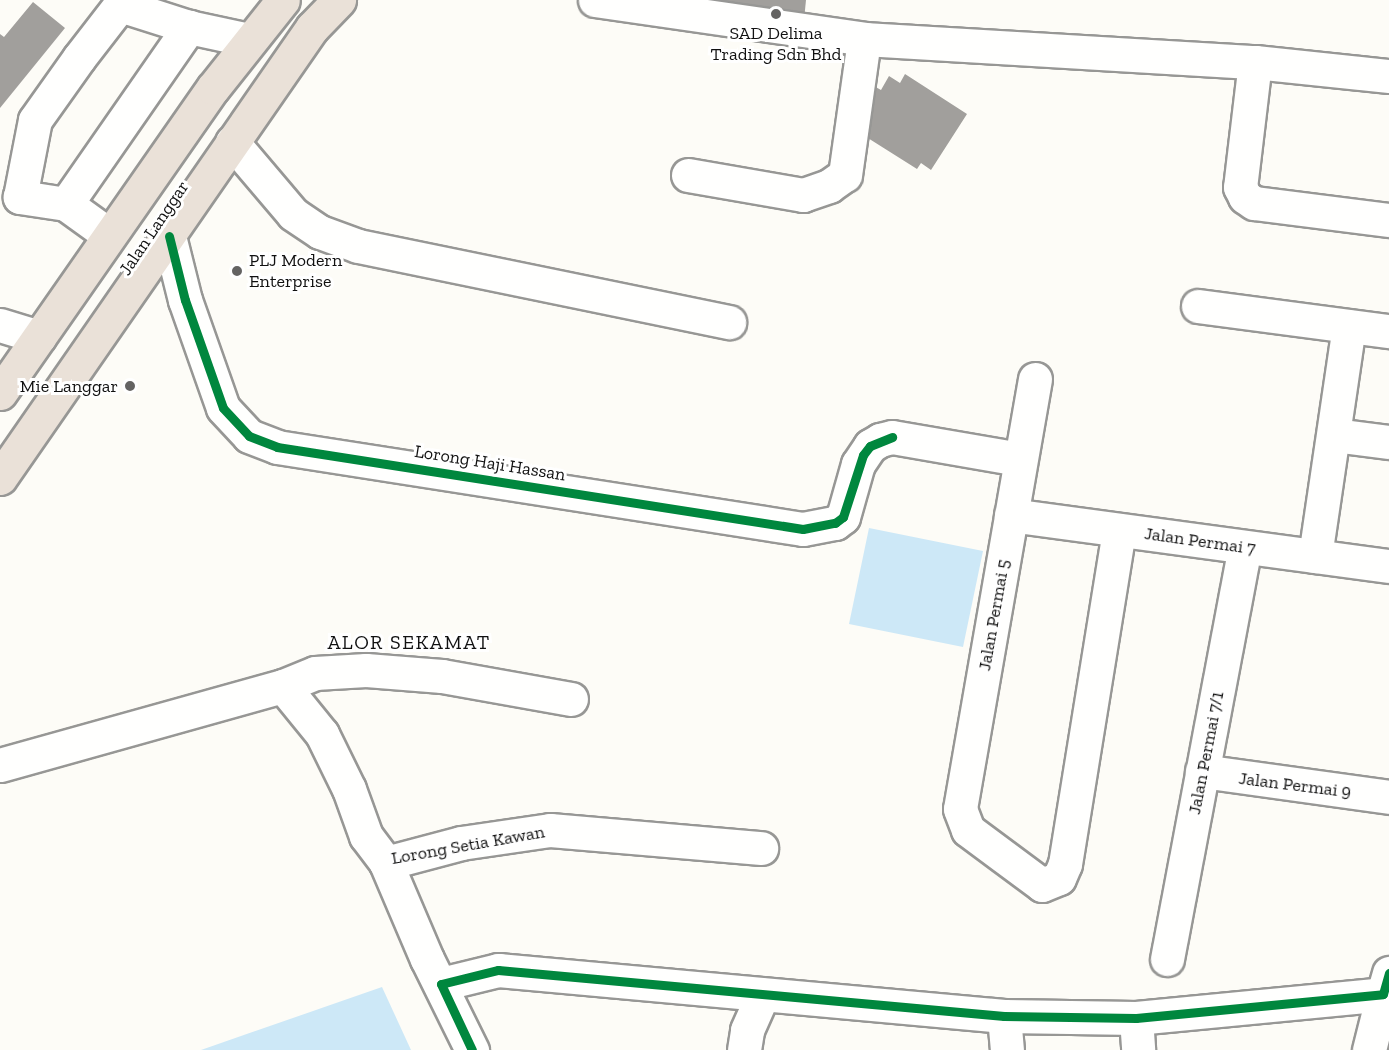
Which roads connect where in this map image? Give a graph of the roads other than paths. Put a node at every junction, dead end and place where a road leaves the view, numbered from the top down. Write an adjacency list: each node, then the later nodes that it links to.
1 (283, 0): 7 (highway, Jalan Langgar)
2 (339, 0): 10 (highway, Jalan Langgar)
3 (595, 0): 6 (street)
4 (113, 2): 5 (street); 12 (street)
5 (189, 27): 7 (street); 13 (street)
6 (864, 39): 8 (street); 11 (street)
7 (249, 40): 15 (highway, Jalan Langgar)
8 (1255, 62): 9 (street); 14 (street)
9 (1389, 76)
10 (232, 141): 16 (highway, Jalan Langgar); 18 (street)
11 (688, 175)
12 (10, 196): 13 (street)
13 (66, 204): 15 (street)
14 (1389, 220)
15 (109, 235): 22 (highway, Jalan Langgar)
16 (168, 236): 27 (street, Lorong Haji Hassan); 28 (highway, Jalan Langgar)
17 (1198, 306): 20 (street)
18 (729, 322)
19 (0, 325): 22 (street)
20 (1349, 326): 21 (street); 25 (street)
21 (1389, 331)
22 (39, 337): 24 (highway, Jalan Langgar)
23 (1035, 379): 27 (street, Jalan Permai 5)
24 (0, 393)
25 (1334, 435): 26 (street); 32 (street)
26 (1389, 442)
27 (1020, 459): 29 (street, Jalan Permai 5)
28 (0, 478)
29 (1011, 515): 30 (street, Jalan Permai 7); 30 (street, Jalan Permai 5)
30 (1119, 530): 31 (street, Jalan Permai 7)
31 (1245, 547): 32 (street, Jalan Permai 7); 37 (street, Jalan Permai 7/1)
32 (1315, 556): 33 (street, Jalan Permai 7)
33 (1389, 566)
34 (283, 686): 35 (street); 36 (street); 40 (street, Lorong Setia Kawan)
35 (572, 699)
36 (0, 765)
37 (1202, 771): 38 (street, Jalan Permai 9); 41 (street, Jalan Permai 7/1)
38 (1389, 797)
39 (761, 848): 40 (street, Lorong Setia Kawan)
40 (386, 863): 42 (street)
41 (1167, 959)
42 (441, 984): 44 (street); 47 (street)
43 (1386, 984): 46 (street); 51 (street)
44 (763, 994): 45 (street); 48 (street)
45 (1005, 1016): 46 (street); 49 (street)
46 (1136, 1018): 50 (street)
47 (472, 1050)
48 (744, 1050)
49 (1007, 1050)
50 (1138, 1050)
51 (1369, 1050)

